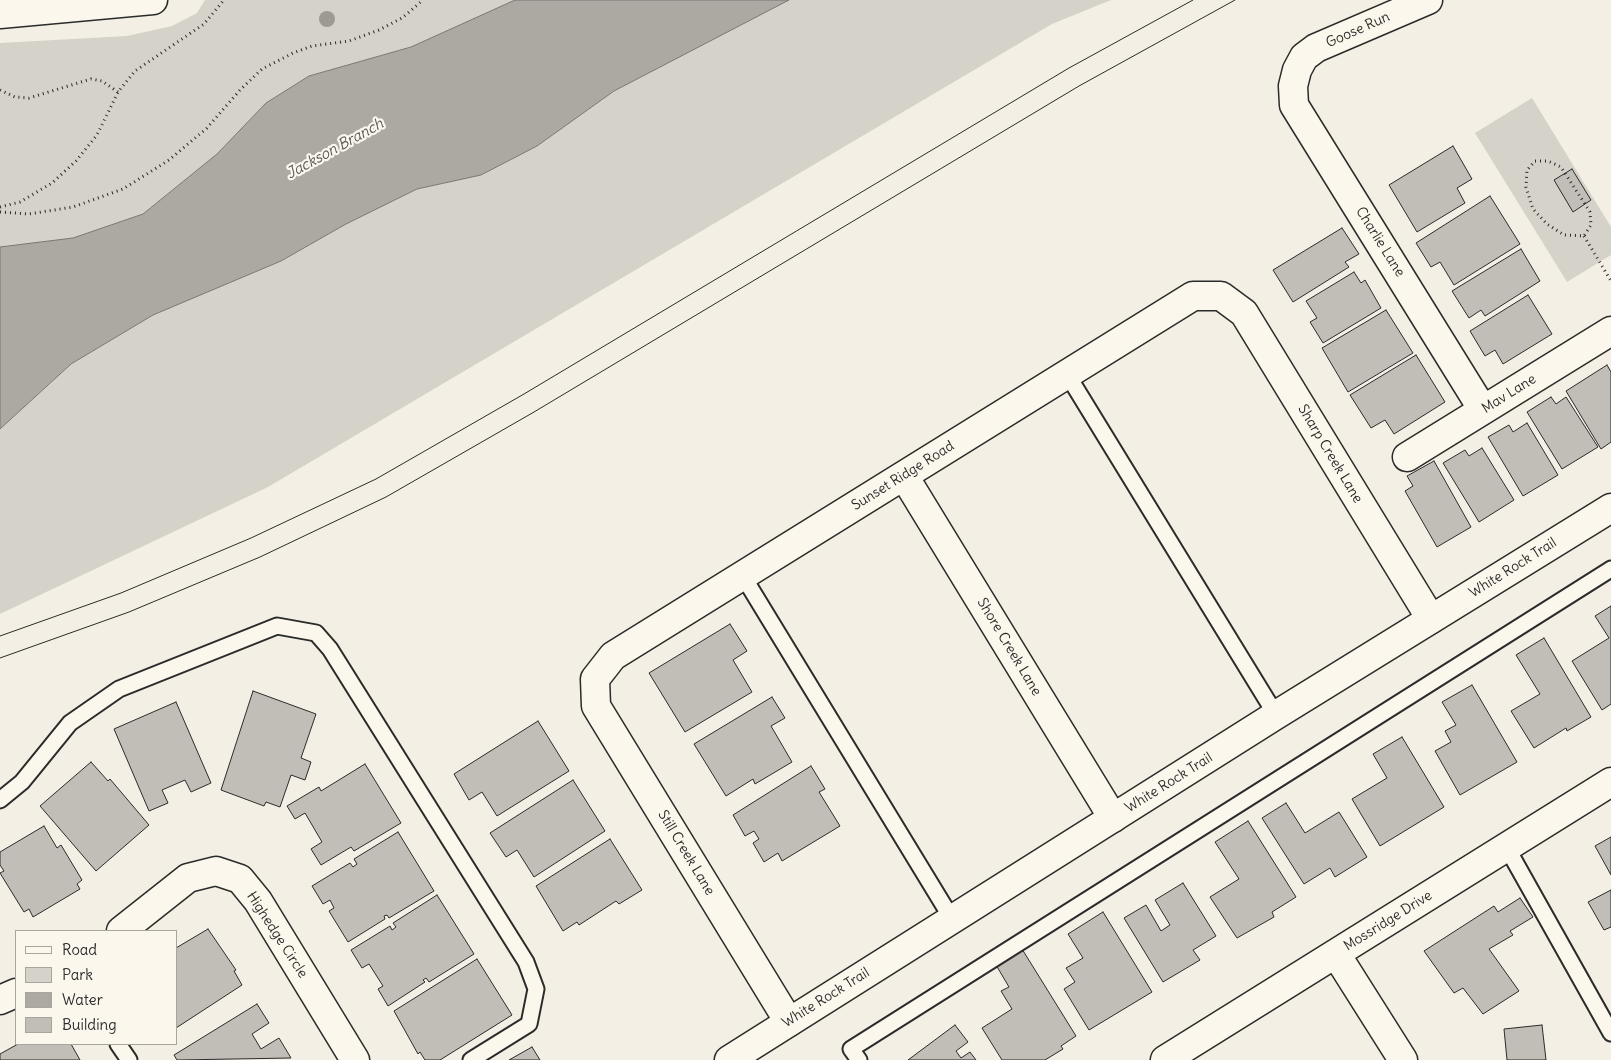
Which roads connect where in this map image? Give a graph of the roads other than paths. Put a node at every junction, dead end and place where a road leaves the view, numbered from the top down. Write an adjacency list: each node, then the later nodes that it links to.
1 (153, 0): 3 (street)
2 (1428, 0): 4 (street, Goose Run)
3 (0, 14)
4 (1296, 70): 8 (street, Charlie Lane)
5 (1221, 296): 7 (street, Sunset Ridge Road); 14 (street, Sharp Creek Lane)
6 (1611, 331): 8 (street, Mav Lane)
7 (1067, 374): 10 (street, Sunset Ridge Road); 16 (lane)
8 (1483, 410): 9 (street, Mav Lane)
9 (1407, 457)
10 (904, 476): 13 (street, Sunset Ridge Road); 19 (street, Shore Creek Lane)
11 (1611, 508): 14 (street, White Rock Trail)
12 (1611, 569): 33 (lane)
13 (743, 576): 15 (street, Sunset Ridge Road); 21 (lane)
14 (1431, 619): 16 (street, White Rock Trail)
15 (595, 680): 26 (street, Still Creek Lane)
16 (1276, 715): 19 (street, White Rock Trail)
17 (1611, 782): 20 (street, Mossridge Drive)
18 (0, 800): 31 (lane)
19 (1113, 818): 21 (street, White Rock Trail)
20 (1506, 846): 23 (street, Mossridge Drive); 27 (lane)
21 (952, 919): 26 (street, White Rock Trail)
22 (122, 930): 30 (street, Highedge Circle)
23 (1336, 954): 34 (street, Mossridge Drive); 35 (street)
24 (15, 993): 25 (street)
25 (0, 1000)
26 (789, 1022): 32 (street, White Rock Trail)
27 (1611, 1033)
28 (119, 1045): 29 (lane)
29 (128, 1060)
30 (355, 1060)
31 (471, 1060)
32 (729, 1060)
33 (859, 1060)
34 (1165, 1060)
35 (1403, 1060)

